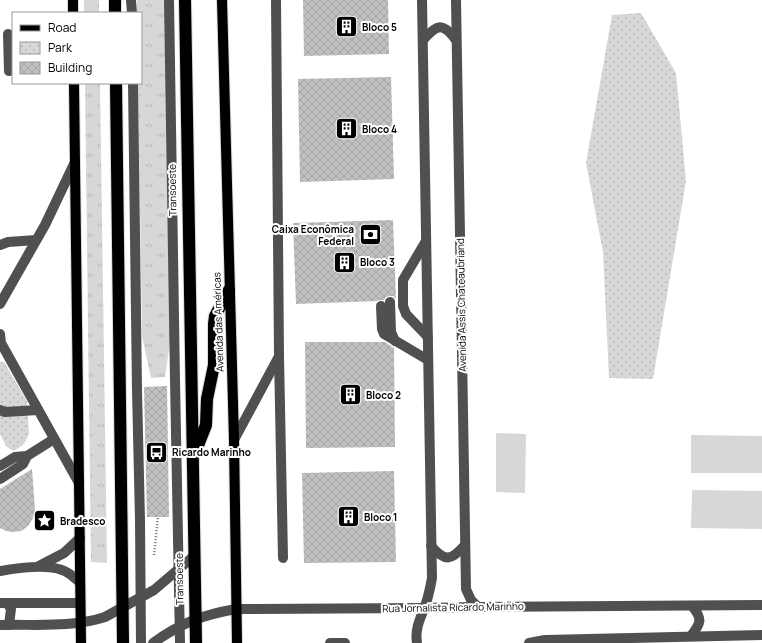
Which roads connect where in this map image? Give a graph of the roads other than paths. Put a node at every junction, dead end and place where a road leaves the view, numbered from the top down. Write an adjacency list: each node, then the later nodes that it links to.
1 (73, 0): 10 (main road)
2 (114, 0): 11 (highway)
3 (131, 0): 12 (street)
4 (169, 0): 50 (street, Transoeste)
5 (185, 0): 38 (highway)
6 (222, 0): 24 (main road, Avenida das Américas)
7 (276, 0): 29 (street)
8 (422, 0): 14 (street)
9 (456, 0): 15 (street, Avenida Assis Chateaubriand)
10 (73, 12)
11 (115, 12)
12 (132, 12)
13 (8, 34): 16 (street)
14 (423, 40): 15 (street); 22 (street)
15 (456, 40): 43 (street, Avenida Assis Chateaubriand)
16 (7, 71)
17 (74, 84): 20 (main road)
18 (116, 84): 59 (highway)
19 (133, 84): 53 (street)
20 (74, 164): 21 (street); 41 (main road)
21 (36, 240): 23 (street); 25 (street)
22 (426, 241): 27 (street); 27 (street)
23 (0, 245)
24 (229, 290): 34 (main road, Avenida das Américas); 38 (highway)
25 (0, 304)
26 (386, 304): 30 (street)
27 (428, 337): 30 (street)
28 (0, 341): 32 (street)
29 (279, 356): 34 (street); 46 (street)
30 (428, 360): 44 (street)
31 (0, 410): 32 (street)
32 (38, 410): 33 (street)
33 (54, 439): 35 (street); 41 (street)
34 (234, 440): 61 (main road, Avenida das Américas)
35 (27, 456): 37 (street); 40 (street)
36 (0, 457): 37 (street)
37 (15, 457): 39 (street)
38 (193, 457): 45 (highway)
39 (0, 466)
40 (0, 479)
41 (79, 483): 42 (main road)
42 (80, 538): 49 (street); 52 (main road)
43 (465, 545): 44 (street); 57 (street, Avenida Assis Chateaubriand)
44 (431, 546): 60 (street)
45 (194, 556): 50 (street); 62 (highway)
46 (283, 558)
47 (0, 564): 48 (street)
48 (20, 567): 49 (street); 51 (street)
49 (38, 567): 52 (street)
50 (179, 570): 53 (street); 65 (street, Transoeste)
51 (0, 571)
52 (80, 582): 55 (main road)
53 (141, 598): 59 (street); 71 (street)
54 (3, 603): 55 (street); 64 (street)
55 (80, 603): 63 (main road)
56 (762, 605): 58 (street, Rua Jornalista Ricardo Marinho)
57 (478, 606): 58 (street, Rua Jornalista Ricardo Marinho); 60 (street, Rua Jornalista Ricardo Marinho)
58 (692, 606): 67 (street)
59 (122, 608): 63 (street); 70 (highway)
60 (424, 608): 61 (street, Rua Jornalista Ricardo Marinho); 78 (street)
61 (236, 609): 62 (street, Rua Jornalista Ricardo Marinho); 75 (main road, Avenida das Américas)
62 (196, 618): 65 (street, Rua Jornalista Ricardo Marinho); 74 (highway)
63 (80, 622): 64 (street); 69 (main road)
64 (5, 625)
65 (180, 626): 72 (street, Rua Jornalista Ricardo Marinho); 73 (street, Transoeste)
66 (762, 635): 67 (street)
67 (691, 636): 68 (street)
68 (596, 641): 79 (street)
69 (81, 643)
70 (123, 643)
71 (141, 643)
72 (153, 643)
73 (180, 643)
74 (196, 643)
75 (237, 643)
76 (330, 643): 77 (street)
77 (344, 643)
78 (417, 643)
79 (529, 643)

